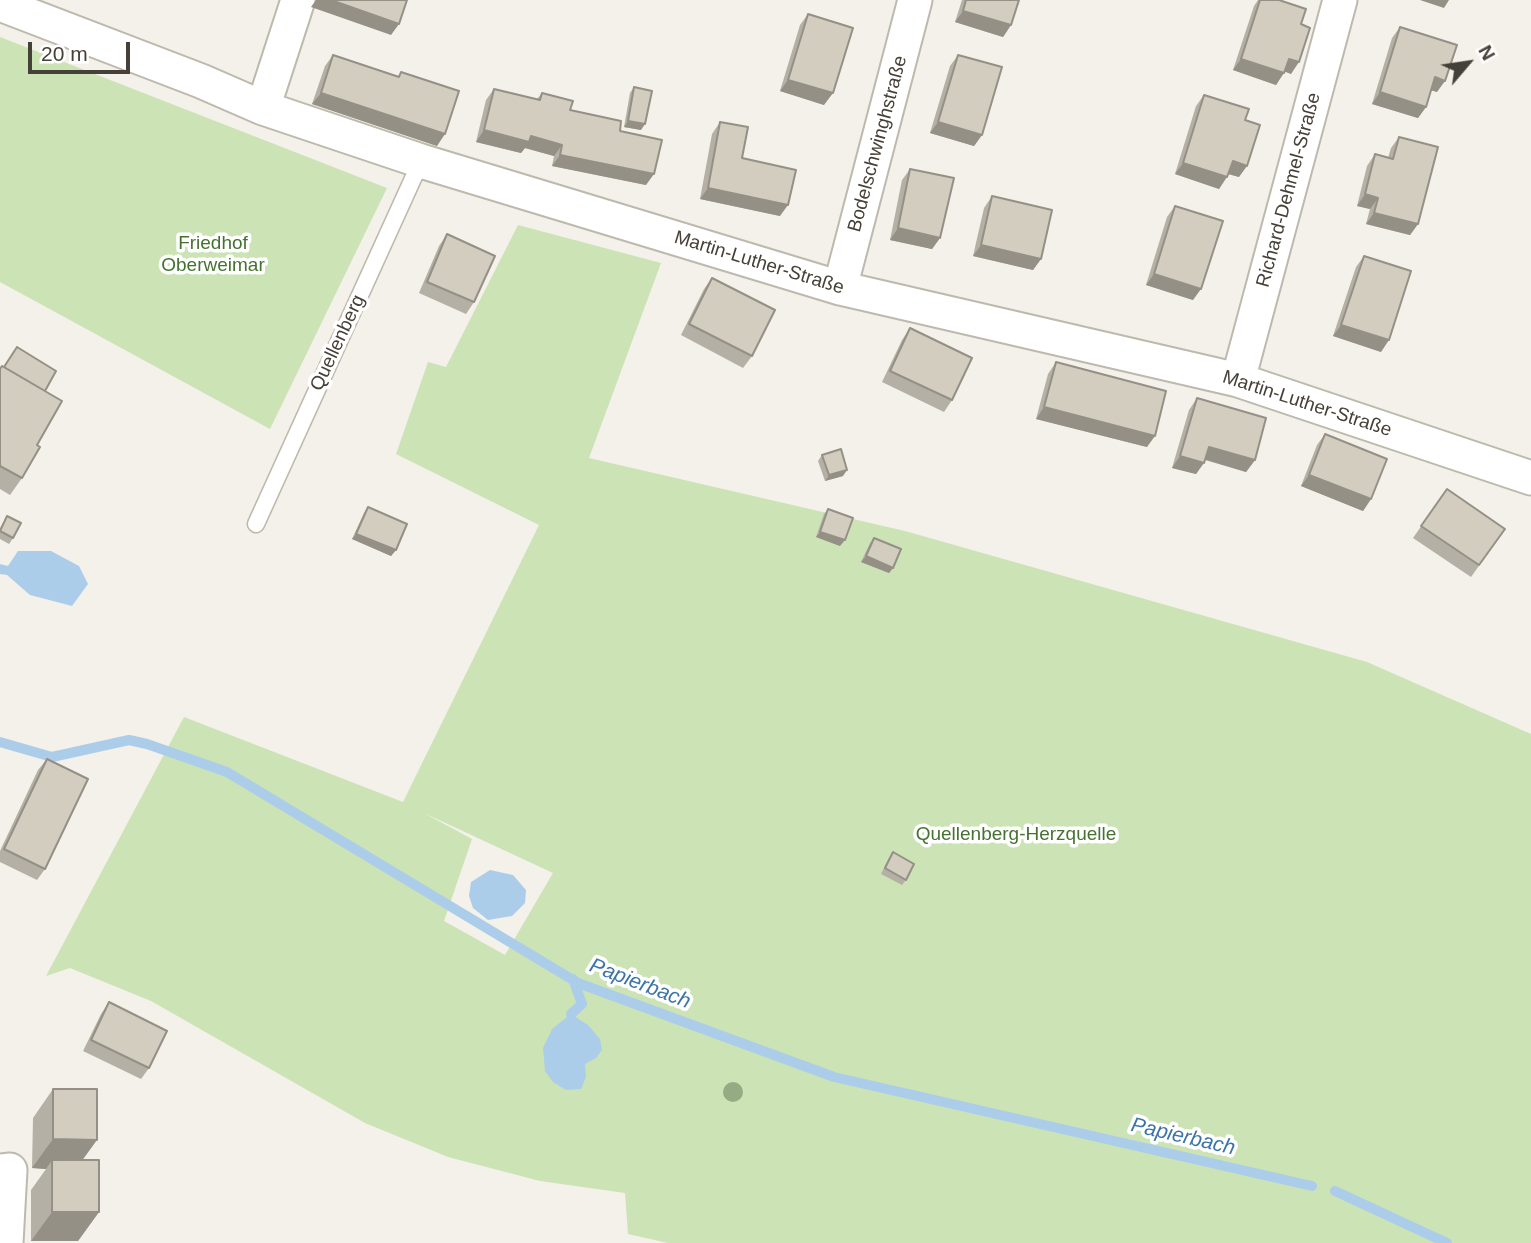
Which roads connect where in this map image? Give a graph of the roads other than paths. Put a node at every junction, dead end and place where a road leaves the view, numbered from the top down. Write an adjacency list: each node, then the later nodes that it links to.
1 (298, 0): 5 (street)
2 (915, 0): 7 (street, Bodelschwinghstraße)
3 (1339, 0): 8 (street, Richard-Dehmel-Straße)
4 (0, 4): 5 (street, Martin-Luther-Straße)
5 (263, 108): 6 (street, Martin-Luther-Straße)
6 (421, 161): 7 (street, Martin-Luther-Straße); 10 (lane, Quellenberg)
7 (841, 288): 8 (street, Martin-Luther-Straße)
8 (1238, 380): 9 (street, Martin-Luther-Straße)
9 (1531, 478)
10 (256, 524)
11 (5, 1171): 12 (street)
12 (6, 1243)

